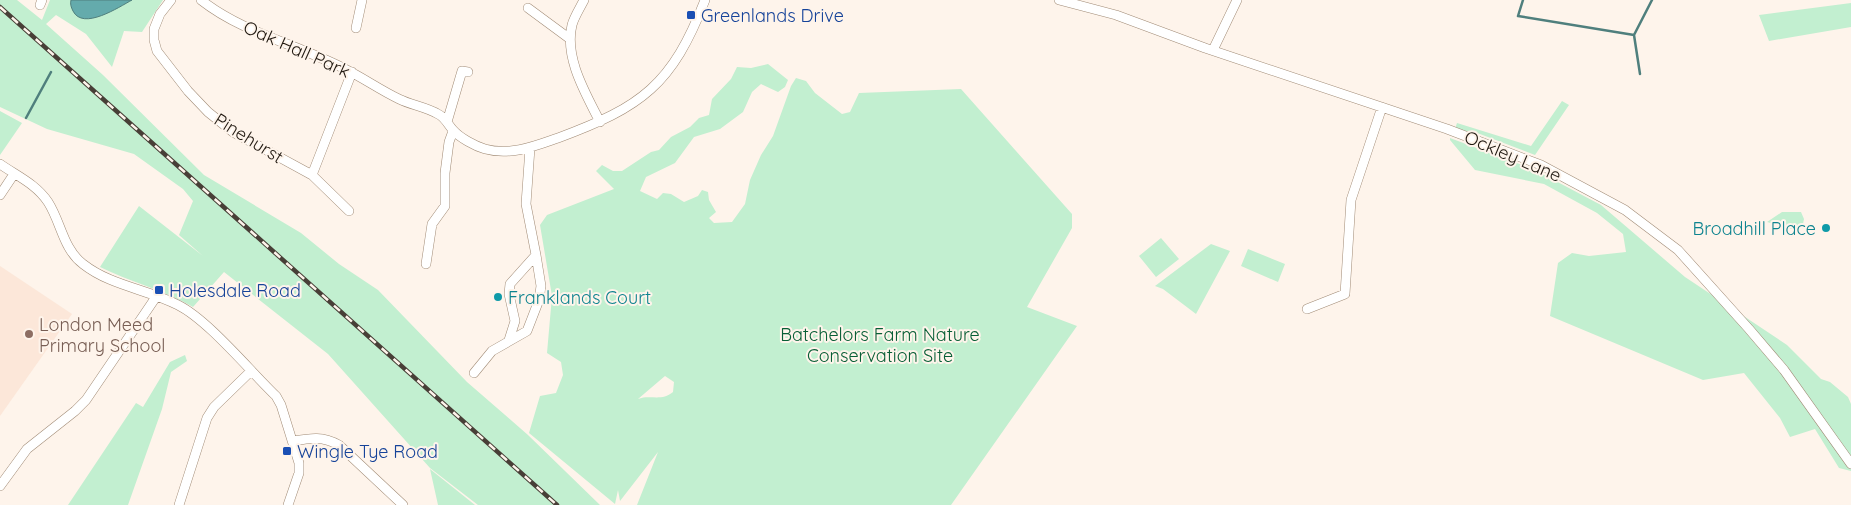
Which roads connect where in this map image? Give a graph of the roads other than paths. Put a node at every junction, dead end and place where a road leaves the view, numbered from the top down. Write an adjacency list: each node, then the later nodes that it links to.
1 (171, 0): 21 (street, Pinehurst)
2 (201, 0): 12 (street, Oak Hall Park)
3 (362, 0): 9 (street)
4 (584, 0): 10 (street)
5 (705, 0): 16 (street)
6 (1059, 0): 11 (street, Ockley Lane)
7 (1237, 0): 11 (street)
8 (528, 8): 10 (street)
9 (356, 28)
10 (570, 38): 16 (street)
11 (1213, 50): 14 (street, Ockley Lane)
12 (352, 72): 15 (street, Oak Hall Park); 21 (street)
13 (468, 72): 15 (street)
14 (1382, 107): 27 (street); 34 (street, Ockley Lane)
15 (447, 122): 17 (street)
16 (600, 122): 18 (street)
17 (453, 131): 18 (street); 25 (street)
18 (530, 148): 24 (street)
19 (0, 164): 20 (street)
20 (14, 174): 22 (street); 26 (street)
21 (312, 175): 23 (street, Pinehurst)
22 (0, 195)
23 (349, 211)
24 (536, 255): 28 (street); 29 (street)
25 (426, 264)
26 (156, 297): 31 (street); 35 (street)
27 (1307, 308)
28 (533, 314): 29 (street); 30 (street)
29 (513, 326): 30 (street)
30 (509, 340): 32 (street)
31 (250, 372): 33 (street); 36 (street)
32 (474, 373)
33 (293, 441): 37 (street); 38 (street)
34 (1851, 464)
35 (0, 486)
36 (179, 505)
37 (288, 505)
38 (403, 505)

